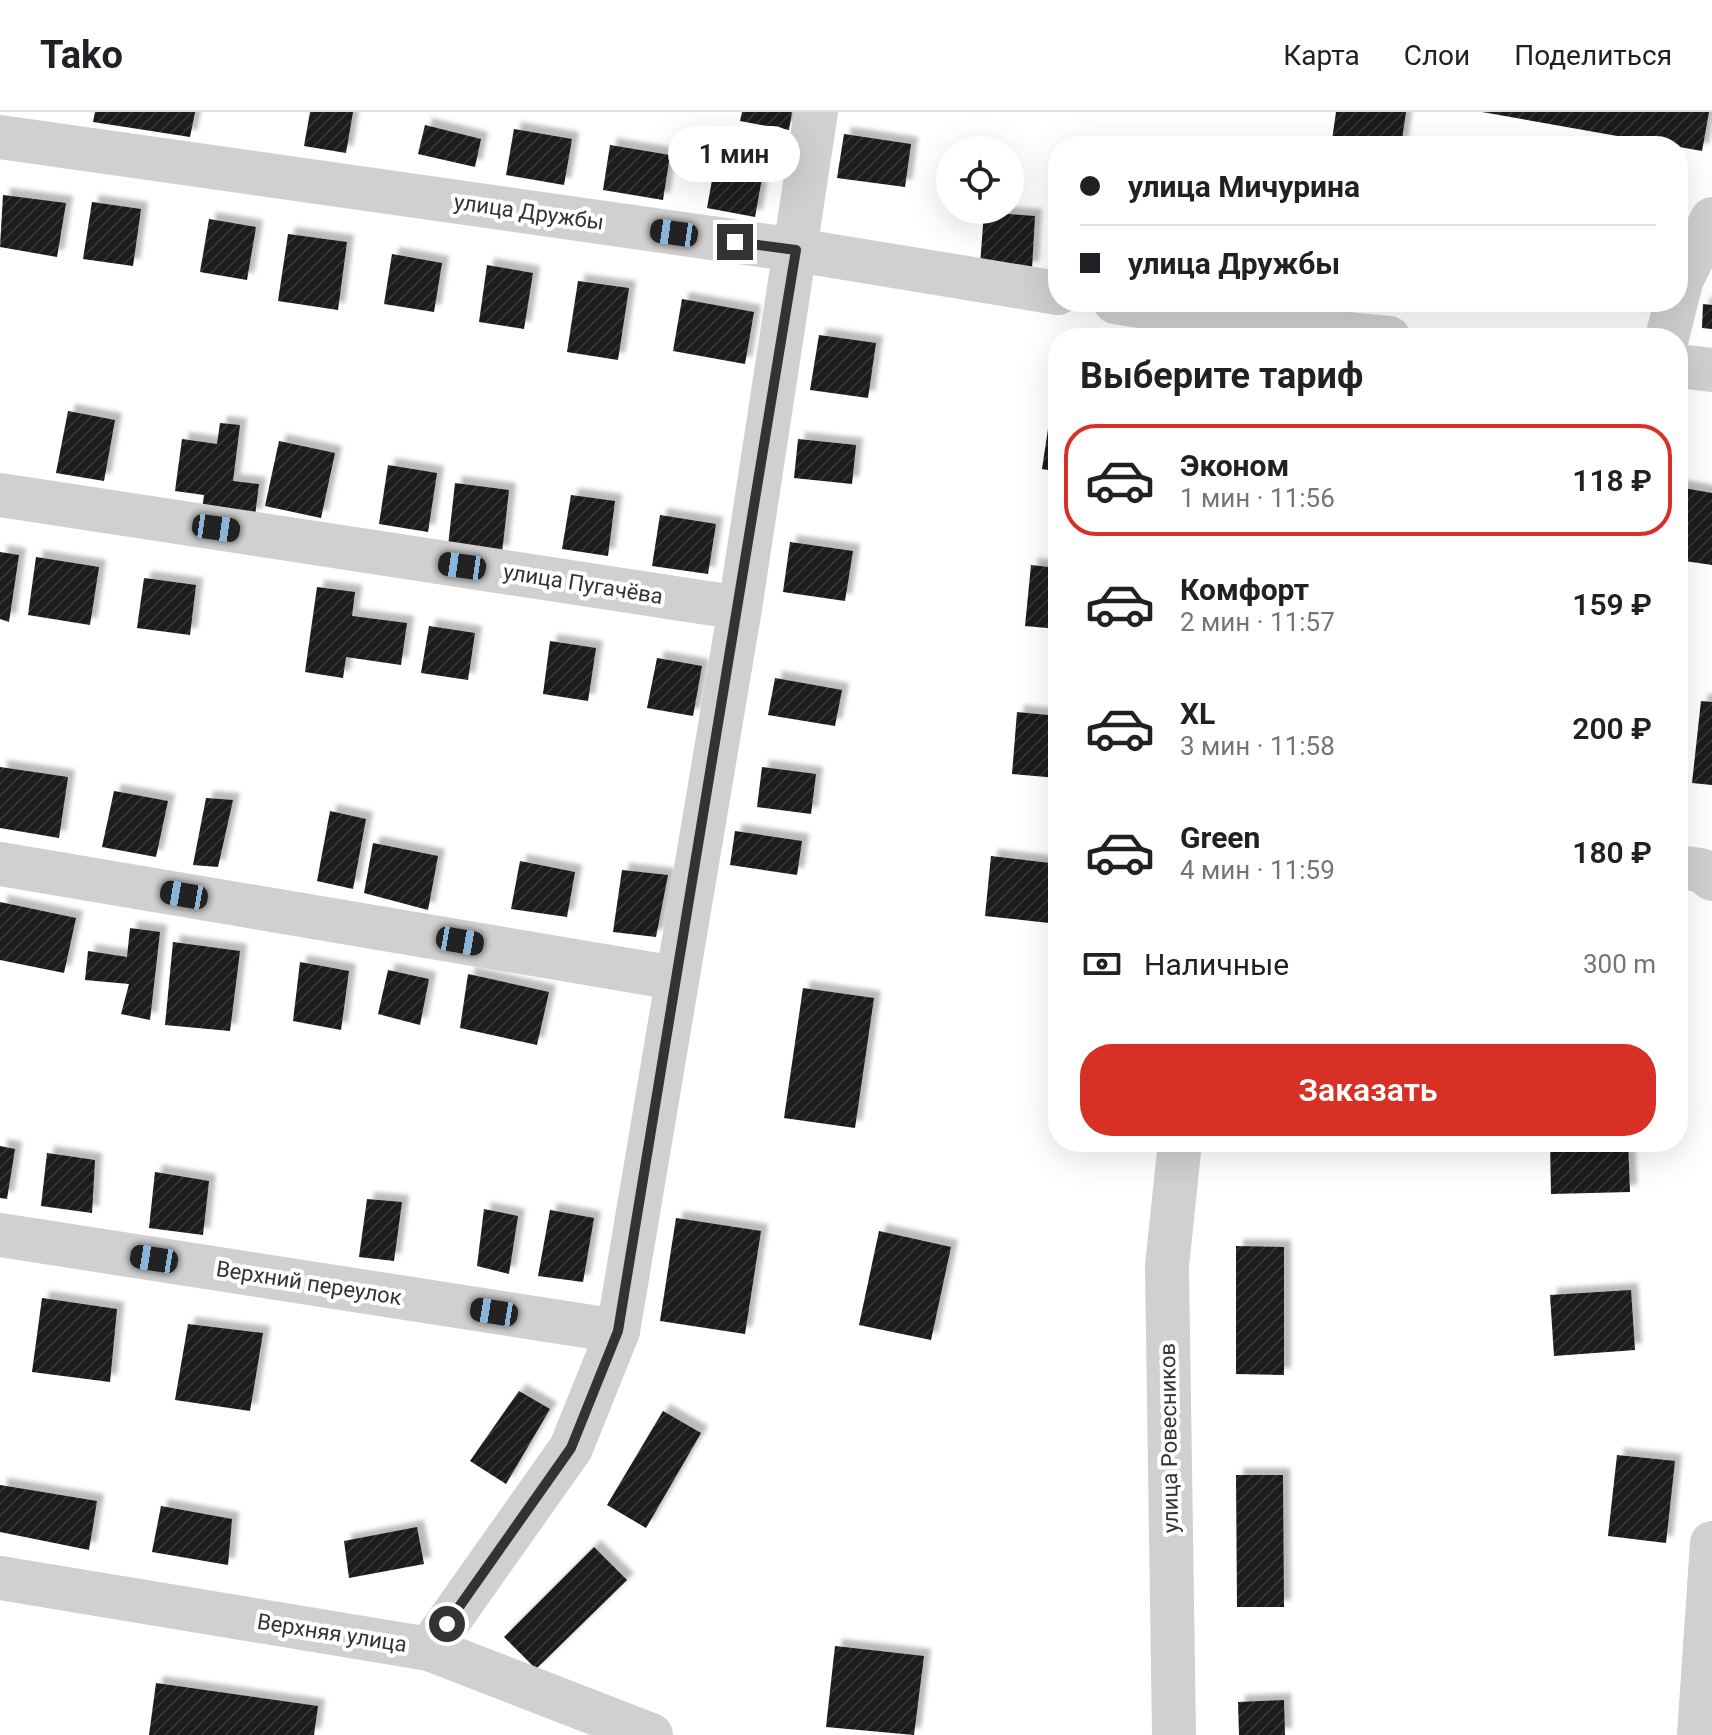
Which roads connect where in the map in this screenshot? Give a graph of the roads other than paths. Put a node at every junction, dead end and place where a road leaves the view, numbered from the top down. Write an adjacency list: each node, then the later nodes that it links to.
1 (816, 112): 4 (street)
2 (0, 137): 4 (street, улица Дружбы)
3 (1712, 219): 5 (street)
4 (796, 250): 6 (street, улица Дружбы); 12 (street)
5 (1688, 267)
6 (1048, 291)
7 (1164, 312): 8 (street)
8 (1242, 328)
9 (1688, 367): 10 (street)
10 (1712, 370)
11 (0, 495): 12 (street, улица Пугачёва)
12 (740, 608): 16 (street)
13 (0, 864): 16 (street)
14 (1688, 868): 15 (street)
15 (1712, 879)
16 (675, 978): 19 (street)
17 (1179, 1152): 24 (street, улица Ровесников)
18 (0, 1235): 19 (street, Верхний переулок)
19 (618, 1331): 22 (street)
20 (1712, 1543): 25 (street)
21 (0, 1578): 22 (street, Верхняя улица)
22 (429, 1649): 23 (street, Верхняя улица)
23 (651, 1735)
24 (1174, 1735)
25 (1699, 1735)

